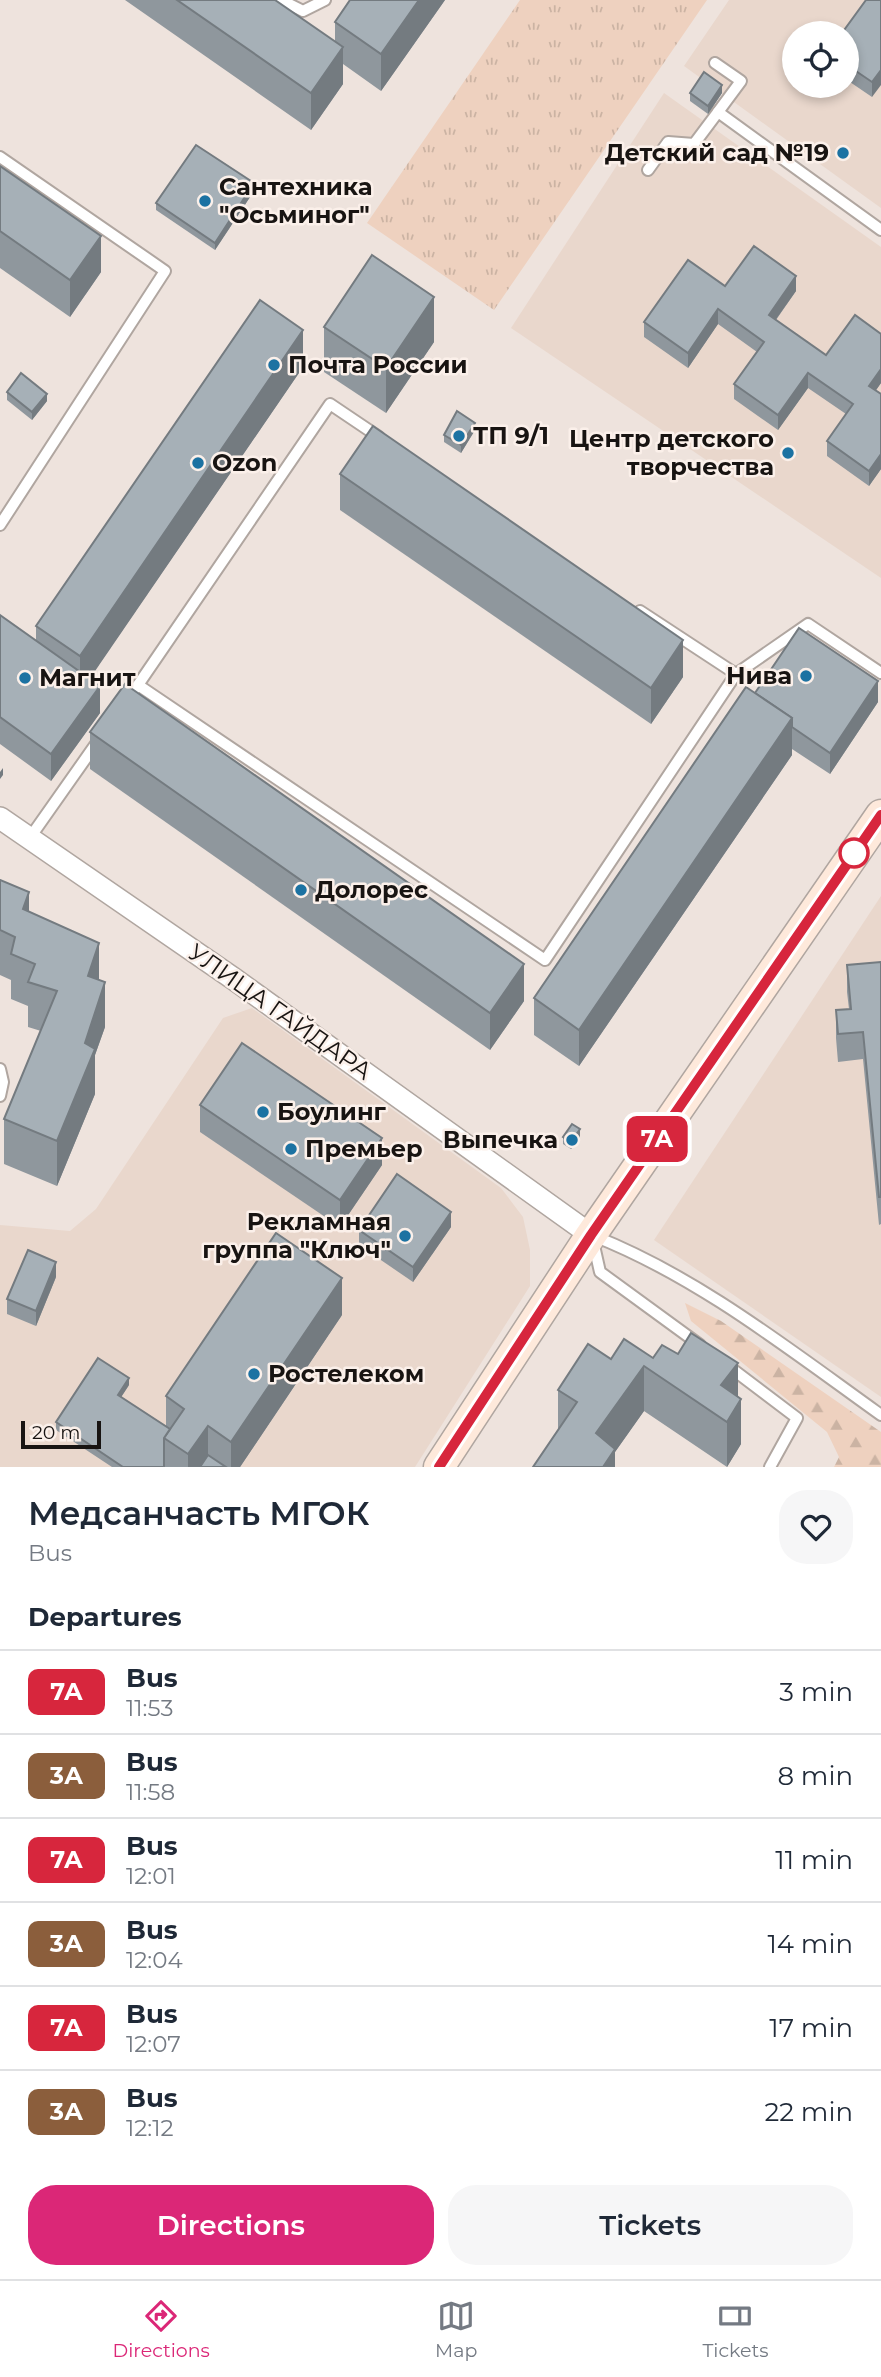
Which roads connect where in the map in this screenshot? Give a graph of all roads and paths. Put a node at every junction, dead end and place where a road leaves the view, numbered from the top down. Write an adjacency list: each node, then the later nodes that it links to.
1 (281, 0): 2 (lane)
2 (325, 0)
3 (715, 63): 4 (lane)
4 (718, 112): 6 (lane); 7 (lane)
5 (0, 157): 9 (lane)
6 (648, 170)
7 (881, 230)
8 (388, 442): 13 (lane)
9 (0, 524)
10 (631, 605): 12 (lane)
11 (881, 673): 12 (lane)
12 (736, 674): 13 (lane)
13 (138, 685): 14 (lane)
14 (115, 717)
15 (107, 727): 18 (lane)
16 (881, 815): 21 (main road)
17 (0, 818): 18 (street, УЛИЦА ГАЙДАРА)
18 (29, 839): 21 (street, УЛИЦА ГАЙДАРА)
19 (0, 1069): 20 (lane)
20 (0, 1096)
21 (591, 1235): 22 (lane); 23 (main road); 24 (lane)
22 (881, 1415)
23 (439, 1467)
24 (770, 1467)

